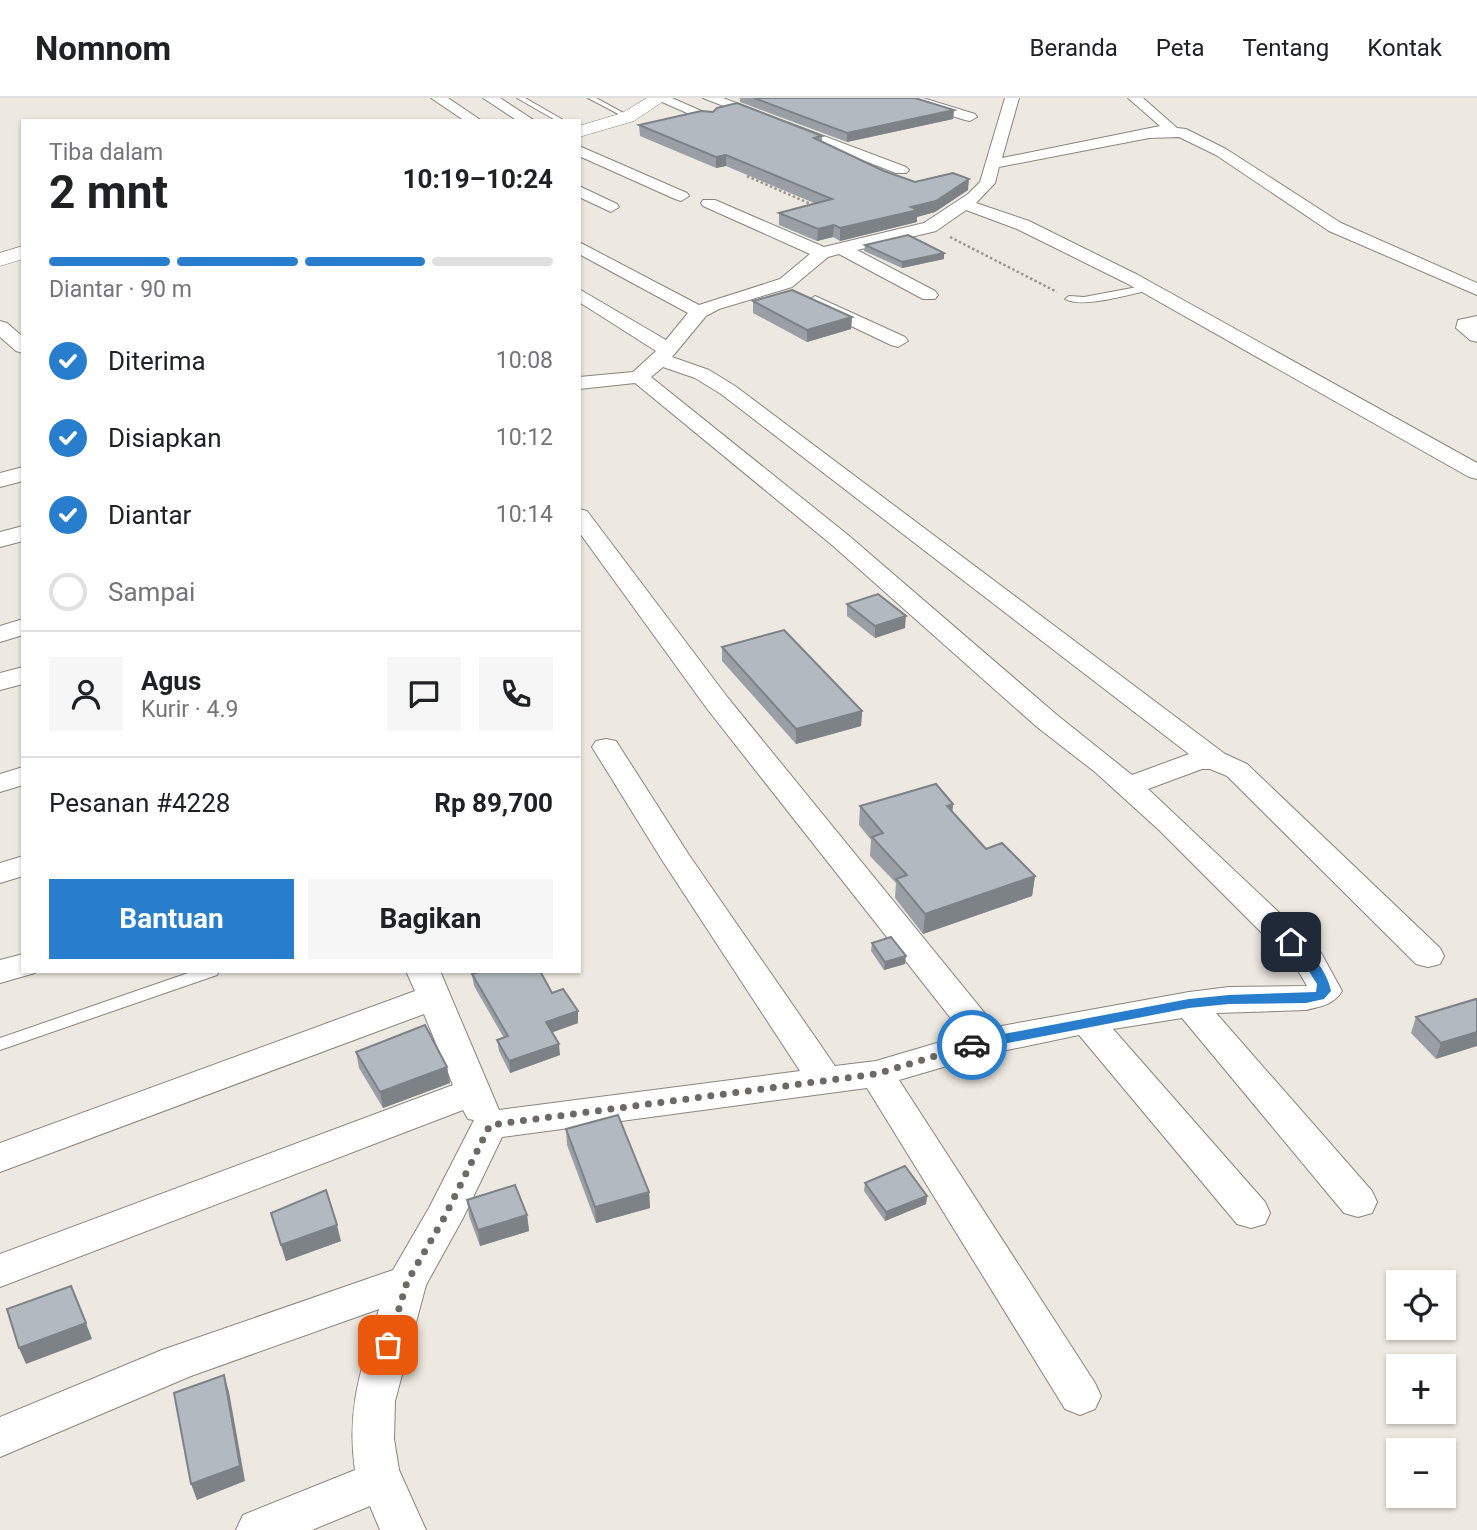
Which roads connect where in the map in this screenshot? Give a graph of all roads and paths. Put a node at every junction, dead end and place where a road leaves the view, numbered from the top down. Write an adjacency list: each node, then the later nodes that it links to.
1 (438, 98): 13 (street)
2 (490, 98): 14 (street)
3 (520, 98): 15 (lane)
4 (591, 98): 10 (lane)
5 (660, 98): 10 (street); 11 (street)
6 (710, 98): 19 (street)
7 (909, 98): 12 (street)
8 (1012, 98): 18 (street)
9 (1135, 98): 18 (street)
10 (628, 117): 16 (street)
11 (708, 117)
12 (970, 117)
13 (472, 119)
14 (525, 119)
15 (558, 119)
16 (581, 131)
17 (581, 151): 22 (street)
18 (1006, 155): 24 (street); 35 (street)
19 (901, 170)
20 (747, 176): 26 (path)
21 (581, 192): 25 (street)
22 (681, 196)
23 (709, 204): 30 (street)
24 (964, 204): 27 (street); 34 (street)
25 (611, 207)
26 (823, 210)
27 (930, 227): 29 (street); 38 (path)
28 (581, 248): 39 (street)
29 (841, 248): 30 (street); 37 (street)
30 (822, 253): 33 (street)
31 (21, 254): 32 (street)
32 (0, 260)
33 (785, 288): 39 (street); 44 (street)
34 (1149, 288): 38 (lane); 51 (street)
35 (1477, 290)
36 (581, 295): 46 (street)
37 (929, 295)
38 (1069, 299)
39 (699, 312): 46 (street)
40 (21, 321): 42 (street)
41 (1477, 322): 43 (street)
42 (0, 327): 45 (street)
43 (1477, 336)
44 (898, 341)
45 (21, 346)
46 (664, 354): 48 (street); 62 (street)
47 (581, 362): 49 (street)
48 (639, 377): 49 (street); 65 (street)
49 (610, 381): 50 (street)
50 (581, 383)
51 (1477, 472)
52 (21, 475): 53 (street)
53 (0, 480)
54 (581, 519): 75 (street)
55 (21, 534): 56 (street)
56 (0, 540)
57 (21, 628): 58 (street)
58 (0, 634)
59 (21, 676): 60 (street)
60 (0, 682)
61 (606, 747): 78 (street)
62 (1215, 760): 65 (street); 68 (street)
63 (21, 777): 64 (street)
64 (0, 783)
65 (1128, 786): 73 (street)
66 (21, 867): 67 (street)
67 (0, 873)
68 (1428, 956)
69 (21, 966): 70 (street)
70 (0, 972)
71 (205, 973): 76 (lane)
72 (429, 984): 79 (street); 80 (street)
73 (1189, 1004): 74 (street); 81 (street)
74 (1087, 1022): 75 (street); 82 (street)
75 (988, 1041): 77 (street)
76 (0, 1044)
77 (876, 1074): 78 (street); 85 (street)
78 (826, 1080): 79 (street)
79 (481, 1109): 83 (street); 84 (street)
80 (0, 1158)
81 (1358, 1202)
82 (1251, 1213)
83 (0, 1271)
84 (407, 1282): 86 (street); 87 (street)
85 (1080, 1396)
86 (0, 1437)
87 (381, 1480): 88 (street); 89 (street)
88 (259, 1530)
89 (403, 1530)

